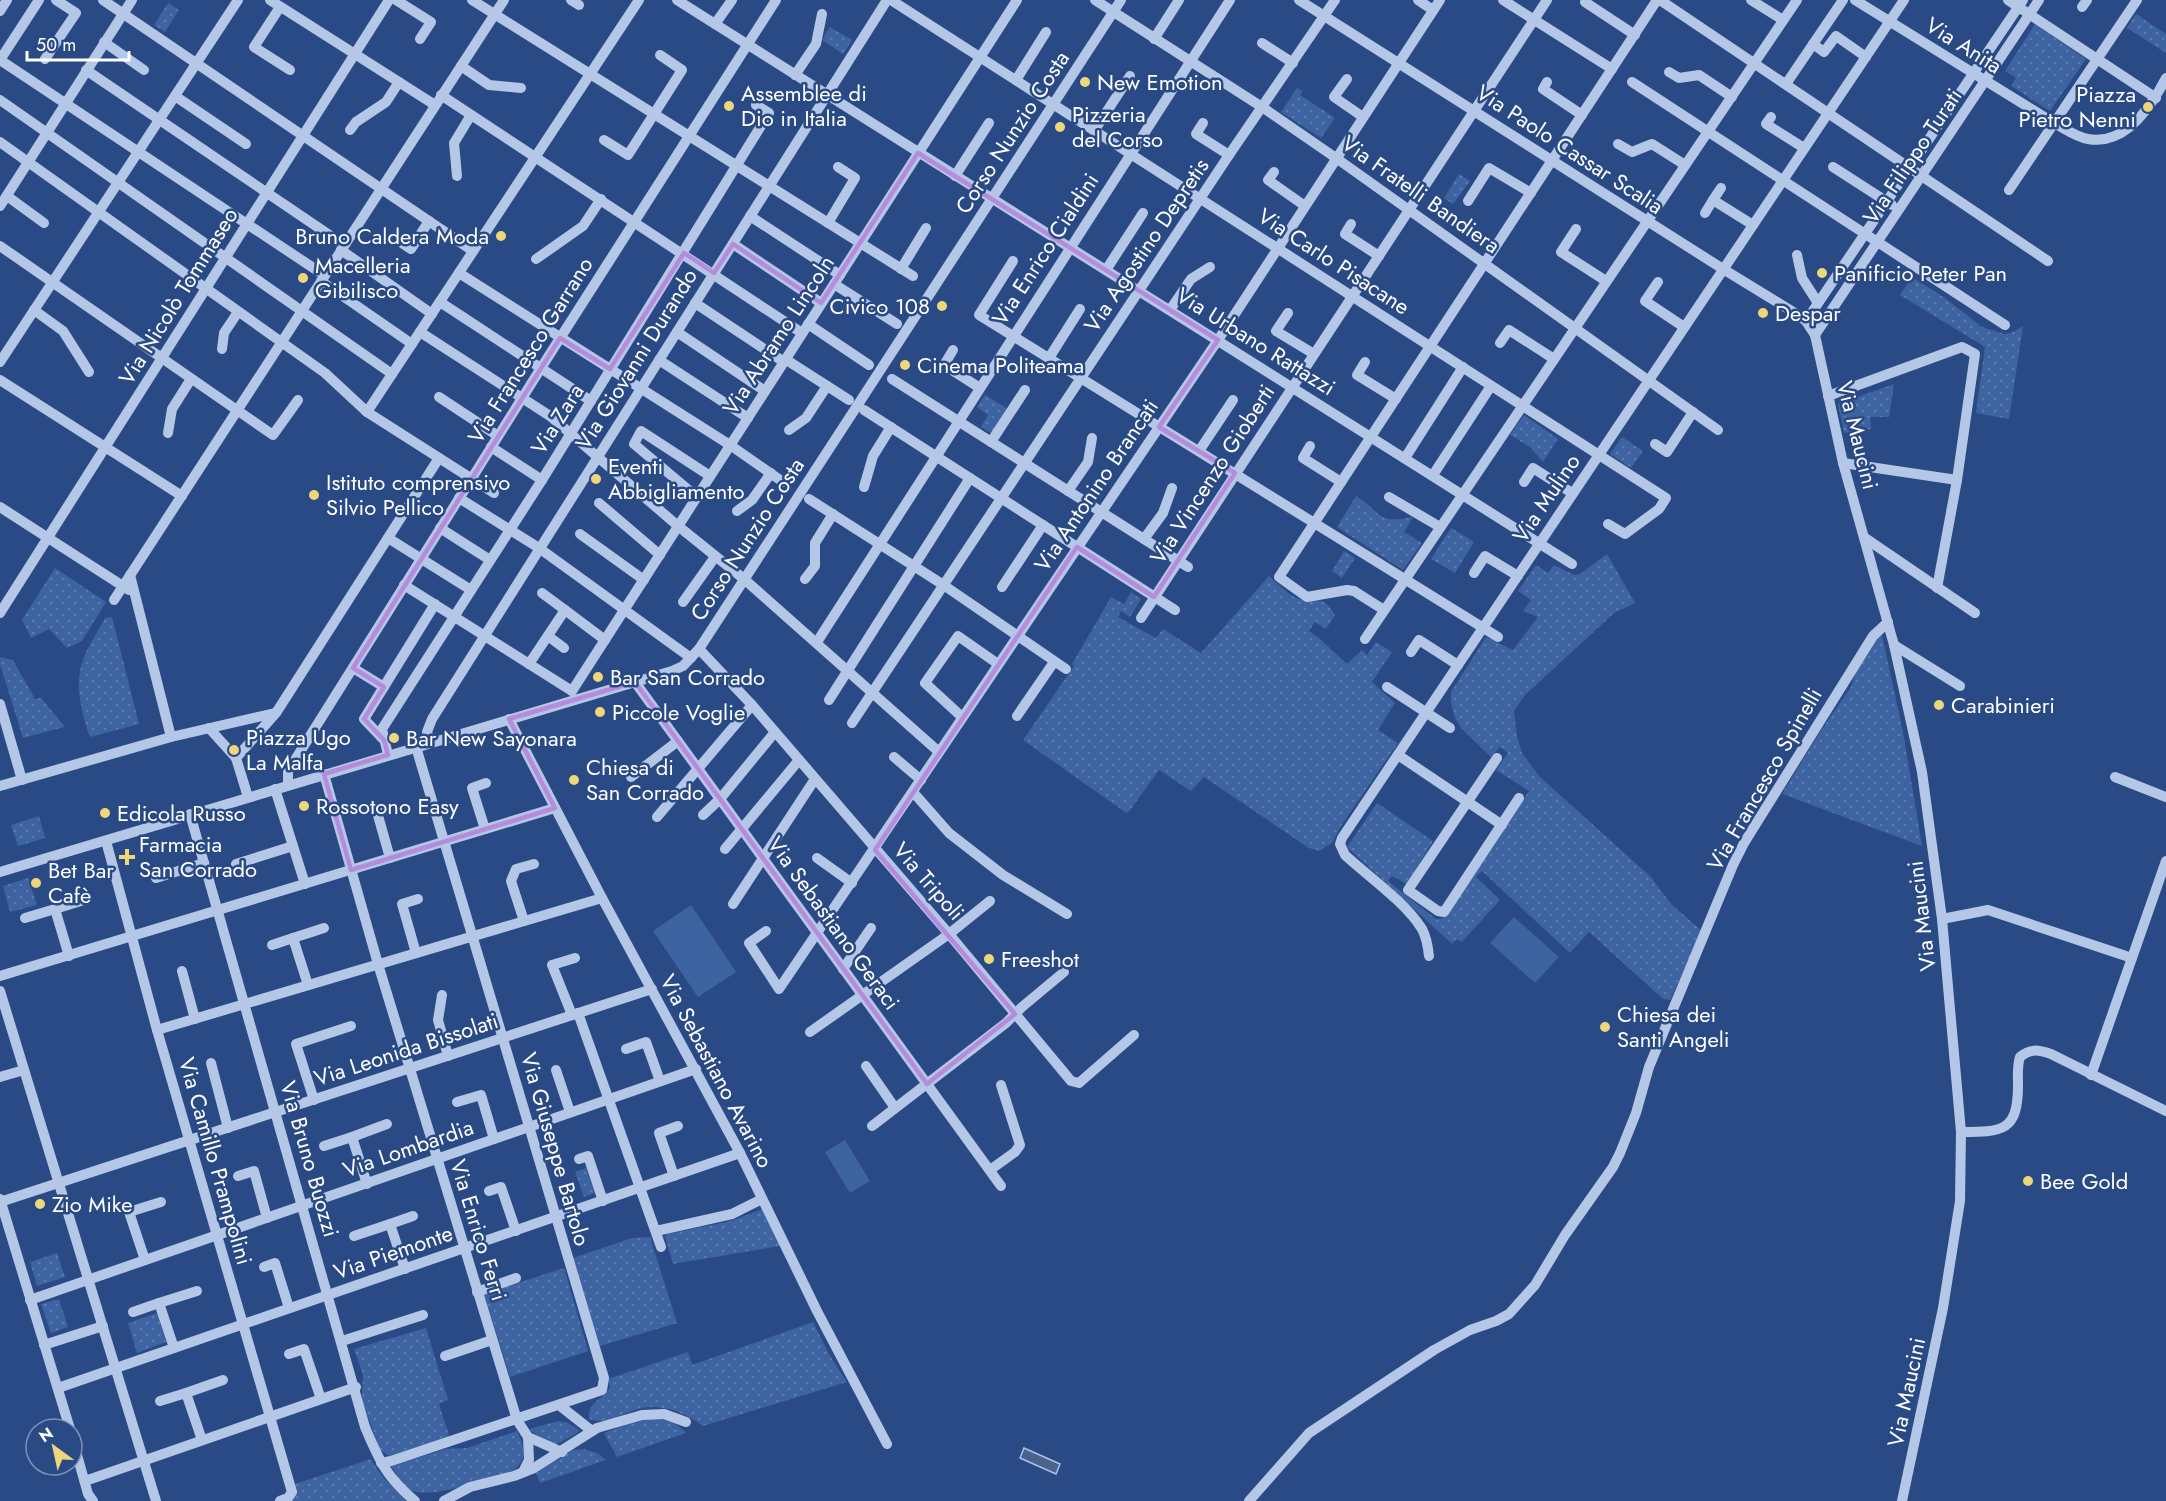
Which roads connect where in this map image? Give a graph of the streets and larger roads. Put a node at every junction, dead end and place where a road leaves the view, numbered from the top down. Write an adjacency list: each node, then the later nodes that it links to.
1 (7, 0): 41 (street)
2 (39, 0): 66 (street)
3 (56, 0): 64 (street)
4 (103, 0): 43 (street)
5 (132, 0): 43 (street)
6 (238, 0): 70 (street)
7 (270, 0): 39 (street)
8 (389, 0): 60 (street, Via Nicolò Tommaseo)
9 (396, 0): 54 (street)
10 (472, 0): 44 (street)
11 (504, 0): 44 (street)
12 (639, 0): 78 (street)
13 (677, 0): 51 (street, Via Urbano Rattazzi)
14 (732, 0): 51 (street)
15 (776, 0): 59 (street, Via Francesco Garrano)
16 (889, 0): 62 (street, Via Carlo Pisacane); 92 (street, Via Giovanni Durando)
17 (1017, 0): 62 (street, Via Abramo Lincoln)
18 (1095, 0): 42 (street, Via Fratelli Bandiera)
19 (1121, 0): 42 (street, Corso Nunzio Costa)
20 (1179, 0): 55 (street)
21 (1230, 0): 67 (street, Via Enrico Cialdini)
22 (1299, 0): 47 (street, Via Paolo Cassar Scalia)
23 (1335, 0): 47 (street, Via Agostino Depretis)
24 (1418, 0): 40 (street)
25 (1440, 0): 40 (street, Via Antonino Brancati)
26 (1503, 0): 48 (street)
27 (1547, 0): 48 (street, Via Vincenzo Gioberti)
28 (1658, 0): 53 (street); 71 (street)
29 (1751, 0): 49 (street)
30 (1797, 0): 49 (street)
31 (1844, 0): 58 (street)
32 (1855, 0): 50 (street, Via Anita)
33 (1904, 0): 50 (street, Via Mulino)
34 (2008, 0): 38 (street)
35 (2039, 0): 46 (street, Via Filippo Turati)
36 (2137, 0): 65 (street)
37 (1585, 2): 53 (street)
38 (2021, 3): 46 (street); 79 (street, Via Filippo Turati)
39 (280, 7): 60 (street); 73 (street)
40 (1433, 10): 69 (street, Via Antonino Brancati)
41 (0, 11)
42 (1113, 12): 55 (street, Via Fratelli Bandiera); 98 (street, Corso Nunzio Costa)
43 (123, 14): 56 (street); 70 (street)
44 (494, 14): 72 (street); 78 (street)
45 (822, 14): 80 (street)
46 (2030, 14): 65 (street); 85 (street, Via Filippo Turati)
47 (1324, 16): 68 (street, Via Agostino Depretis); 69 (street, Via Paolo Cassar Scalia)
48 (1535, 20): 74 (street); 102 (street, Via Vincenzo Gioberti)
49 (1783, 21): 71 (street)
50 (1890, 22): 63 (street, Via Mulino); 79 (street, Via Anita)
51 (715, 24): 59 (street, Via Urbano Rattazzi)
52 (1046, 32): 84 (street)
53 (1635, 35): 74 (street)
54 (420, 39)
55 (1154, 39): 67 (street, Via Fratelli Bandiera)
56 (104, 42): 75 (street); 76 (street)
57 (1262, 43): 68 (street)
58 (1813, 44): 63 (street); 89 (street)
59 (747, 45): 80 (street, Via Urbano Rattazzi); 118 (street, Via Francesco Garrano)
60 (354, 54): 86 (street); 117 (street, Via Nicolò Tommaseo)
61 (660, 55): 105 (street)
62 (980, 57): 84 (street, Via Carlo Pisacane); 125 (street, Via Abramo Lincoln)
63 (1866, 57): 103 (street, Via Mulino)
64 (45, 59)
65 (2097, 59): 95 (street); 112 (street)
66 (0, 60): 97 (street)
67 (1190, 62): 101 (street, Via Fratelli Bandiera); 126 (street, Via Enrico Cialdini)
68 (1293, 63): 101 (street, Via Agostino Depretis)
69 (1399, 63): 102 (street, Via Paolo Cassar Scalia); 107 (street, Via Antonino Brancati)
70 (197, 64): 93 (street); 117 (street)
71 (1754, 64): 89 (street); 94 (street)
72 (460, 66): 90 (street); 91 (street)
73 (290, 69)
74 (1612, 69): 106 (street)
75 (86, 70): 97 (street); 109 (street)
76 (144, 70)
77 (1669, 72): 94 (street)
78 (589, 74): 105 (street); 128 (street)
79 (1973, 74): 85 (street, Via Anita); 136 (street, Via Filippo Turati)
80 (795, 75): 92 (street, Via Urbano Rattazzi)
81 (1130, 76): 114 (street)
82 (2166, 78): 95 (street)
83 (1347, 79): 107 (street)
84 (1016, 80): 98 (street, Via Carlo Pisacane)
85 (1986, 81): 112 (street, Via Anita); 140 (street, Via Filippo Turati)
86 (399, 82): 99 (street); 113 (street)
87 (1547, 82): 106 (street)
88 (1632, 82): 115 (street)
89 (1786, 84): 103 (street)
90 (521, 88)
91 (441, 95): 99 (street); 104 (street)
92 (828, 95): 125 (street, Via Urbano Rattazzi); 143 (street, Via Giovanni Durando)
93 (175, 96): 109 (street); 121 (street)
94 (1732, 97): 115 (street)
95 (2156, 98): 112 (street, Via Anita)
96 (0, 100): 116 (street)
97 (66, 104): 116 (street); 124 (street)
98 (1053, 104): 114 (street, Via Carlo Pisacane); 151 (street, Corso Nunzio Costa)
99 (435, 105): 144 (street)
100 (756, 105): 132 (street, Via Zara)
101 (1262, 107): 127 (street, Via Agostino Depretis); 129 (street, Via Fratelli Bandiera)
102 (1474, 111): 130 (street, Via Paolo Cassar Scalia); 159 (street, Via Vincenzo Gioberti)
103 (1828, 113): 123 (street, Via Mulino); 136 (street)
104 (471, 115): 128 (street); 138 (street)
105 (654, 115): 118 (street); 119 (street)
106 (1582, 115): 130 (street)
107 (1363, 117): 129 (street, Via Antonino Brancati)
108 (1771, 117): 123 (street)
109 (160, 118): 124 (street); 147 (street)
110 (989, 123): 139 (street)
111 (1203, 123): 127 (street)
112 (2054, 123): 146 (street)
113 (350, 130)
114 (1094, 130): 126 (street, Via Carlo Pisacane)
115 (1708, 131): 133 (street); 141 (street)
116 (46, 134): 131 (street); 142 (street)
117 (302, 135): 144 (street); 147 (street, Via Nicolò Tommaseo)
118 (689, 136): 132 (street); 165 (street, Via Francesco Garrano)
119 (604, 140)
120 (0, 142): 131 (street)
121 (246, 144)
122 (1618, 144): 133 (street)
123 (1804, 148): 141 (street, Via Mulino)
124 (139, 151): 142 (street); 168 (street)
125 (918, 153): 139 (street, Via Urbano Rattazzi); 175 (street, Via Abramo Lincoln)
126 (1130, 153): 152 (street, Via Carlo Pisacane); 180 (street, Via Enrico Cialdini)
127 (1229, 155): 152 (street, Via Agostino Depretis)
128 (536, 157): 150 (street); 183 (street)
129 (1336, 158): 157 (street, Via Antonino Brancati); 159 (street, Via Fratelli Bandiera)
130 (1551, 161): 148 (street); 166 (street, Via Paolo Cassar Scalia)
131 (28, 162): 149 (street); 160 (street)
132 (737, 165): 143 (street); 184 (street, Via Zara)
133 (1685, 165): 166 (street)
134 (838, 167): 169 (street)
135 (1833, 167): 155 (street)
136 (1910, 168): 140 (street); 155 (street, Via Filippo Turati)
137 (1274, 172): 157 (street)
138 (457, 176)
139 (955, 176): 151 (street, Via Urbano Rattazzi)
140 (1922, 176): 158 (street, Via Filippo Turati); 190 (street)
141 (1783, 180): 171 (street, Via Mulino); 174 (street)
142 (119, 182): 160 (street); 187 (street)
143 (770, 185): 163 (street, Via Giovanni Durando); 169 (street)
144 (381, 188): 164 (street); 179 (street)
145 (1721, 188): 153 (street)
146 (2009, 190)
147 (267, 192): 168 (street, Via Nicolò Tommaseo); 179 (street)
148 (1531, 193): 154 (street); 191 (street)
149 (7, 196): 156 (street); 167 (street)
150 (601, 199): 165 (street); 188 (street)
151 (992, 199): 180 (street, Via Urbano Rattazzi); 354 (street, Corso Nunzio Costa)
152 (1200, 199): 182 (street, Via Carlo Pisacane); 205 (street, Via Agostino Depretis)
153 (1713, 200): 162 (street); 171 (street)
154 (1468, 201)
155 (1887, 201): 158 (street); 174 (street, Via Filippo Turati)
156 (0, 206)
157 (1305, 206): 182 (street, Via Antonino Brancati)
158 (1900, 209): 176 (street, Via Filippo Turati)
159 (1409, 210): 186 (street, Via Vincenzo Gioberti); 191 (street, Via Fratelli Bandiera)
160 (99, 213): 202 (street); 204 (street)
161 (1143, 213): 195 (street)
162 (1704, 213)
163 (750, 216): 177 (street, Via Giovanni Durando); 200 (street)
164 (429, 221): 181 (street); 183 (street)
165 (635, 221): 184 (street); 228 (street, Via Francesco Garrano)
166 (1647, 221): 194 (street, Via Paolo Cassar Scalia); 201 (street)
167 (44, 222)
168 (247, 223): 187 (street, Via Nicolò Tommaseo); 199 (street)
169 (828, 223): 175 (street)
170 (1351, 224): 186 (street)
171 (1753, 225): 194 (street, Via Mulino)
172 (926, 228): 193 (street)
173 (1576, 229): 201 (street)
174 (1865, 234): 176 (street); 210 (street, Via Filippo Turati)
175 (860, 243): 193 (street); 200 (street, Via Abramo Lincoln)
176 (1878, 243): 220 (street); 227 (street, Via Filippo Turati)
177 (733, 244): 197 (street, Via Giovanni Durando); 209 (street)
178 (0, 246): 202 (street)
179 (342, 248): 199 (street); 217 (street)
180 (1071, 248): 195 (street, Via Urbano Rattazzi); 226 (street, Via Enrico Cialdini)
181 (411, 249)
182 (1277, 249): 206 (street, Via Carlo Pisacane); 229 (street, Via Antonino Brancati)
183 (473, 251): 196 (street)
184 (684, 253): 197 (street); 247 (street, Via Zara)
185 (1797, 255): 210 (street)
186 (1379, 256): 206 (street, Via Vincenzo Gioberti)
187 (226, 258): 204 (street, Via Nicolò Tommaseo); 214 (street)
188 (536, 259)
189 (1013, 261): 226 (street)
190 (2048, 261)
191 (1484, 263): 223 (street, Via Fratelli Bandiera); 233 (street)
192 (1210, 267): 213 (street)
193 (901, 268): 198 (street)
194 (1723, 269): 218 (street, Via Paolo Cassar Scalia); 221 (street, Via Mulino)
195 (1106, 270): 205 (street, Via Urbano Rattazzi)
196 (459, 273): 207 (street); 228 (street)
197 (714, 273): 208 (street, Via Giovanni Durando); 222 (street)
198 (913, 276)
199 (322, 278): 214 (street); 232 (street)
200 (837, 280): 209 (street, Via Abramo Lincoln); 219 (street)
201 (1606, 281): 223 (street)
202 (53, 282): 212 (street); 237 (street)
203 (1658, 282): 221 (street)
204 (206, 289): 215 (street); 237 (street, Via Nicolò Tommaseo)
205 (1138, 290): 213 (street, Via Urbano Rattazzi); 250 (street, Via Agostino Depretis)
206 (1352, 297): 233 (street, Via Carlo Pisacane); 236 (street, Via Vincenzo Gioberti)
207 (440, 302): 217 (street); 246 (street)
208 (695, 303): 225 (street, Via Giovanni Durando); 241 (street)
209 (822, 303): 222 (street, Via Abramo Lincoln)
210 (1818, 303): 218 (street, Via Filippo Turati)
211 (1080, 309): 238 (street)
212 (34, 310): 242 (street); 248 (street)
213 (1170, 310): 229 (street, Via Urbano Rattazzi)
214 (300, 311): 230 (street); 249 (street)
215 (237, 312): 230 (street); 234 (street)
216 (1288, 313): 236 (street)
217 (432, 314): 224 (street)
218 (1806, 321): 227 (street, Via Paolo Cassar Scalia)
219 (897, 324)
220 (2005, 325)
221 (1684, 327): 253 (street, Via Mulino)
222 (805, 329): 241 (street, Via Abramo Lincoln); 244 (street)
223 (1574, 329): 239 (street); 253 (street, Via Fratelli Bandiera)
224 (420, 332): 232 (street); 264 (street)
225 (677, 332): 240 (street, Via Giovanni Durando); 261 (street)
226 (1012, 335): 238 (street); 258 (street, Via Enrico Cialdini)
227 (1815, 335): 262 (street, Via Maucini)
228 (560, 338): 246 (street, Via Francesco Garrano); 247 (street)
229 (1218, 340): 256 (street, Via Urbano Rattazzi); 278 (street, Via Antonino Brancati)
230 (280, 342): 271 (street); 273 (street)
231 (1500, 343): 239 (street)
232 (412, 344): 249 (street)
233 (1430, 346): 245 (street, Via Carlo Pisacane); 265 (street)
234 (222, 349)
235 (953, 350): 258 (street)
236 (1314, 354): 256 (street, Via Vincenzo Gioberti)
237 (162, 358): 251 (street); 291 (street, Via Nicolò Tommaseo)
238 (1049, 358): 250 (street)
239 (1554, 359): 270 (street)
240 (659, 360): 259 (street, Via Giovanni Durando); 275 (street)
241 (785, 361): 255 (street); 261 (street, Via Abramo Lincoln)
242 (0, 362)
243 (1365, 362): 265 (street)
244 (869, 365)
245 (1463, 367): 257 (street, Via Carlo Pisacane); 297 (street)
246 (541, 368): 264 (street, Via Francesco Garrano); 267 (street)
247 (610, 369): 259 (street); 267 (street, Via Zara)
248 (89, 372)
249 (392, 374): 273 (street)
250 (1080, 378): 278 (street); 298 (street, Via Agostino Depretis)
251 (191, 379): 271 (street); 281 (street)
252 (892, 379): 276 (street)
253 (1649, 379): 274 (street, Via Fratelli Bandiera); 293 (street, Via Mulino)
254 (0, 380): 291 (street)
255 (827, 386): 268 (street); 279 (street)
256 (1293, 386): 284 (street, Via Urbano Rattazzi); 300 (street, Via Vincenzo Gioberti)
257 (1491, 386): 270 (street, Via Carlo Pisacane); 302 (street)
258 (980, 388): 276 (street, Via Enrico Cialdini)
259 (641, 389): 288 (street); 295 (street, Via Giovanni Durando)
260 (1025, 390): 286 (street)
261 (765, 391): 275 (street, Via Abramo Lincoln)
262 (1828, 396): 299 (street, Via Maucini); 307 (street)
263 (439, 397): 283 (street)
264 (522, 399): 282 (street); 283 (street, Via Francesco Garrano)
265 (1396, 399): 284 (street)
266 (298, 400): 271 (street)
267 (591, 400): 282 (street, Via Zara)
268 (849, 400)
269 (1233, 400): 292 (street)
270 (1522, 406): 293 (street, Via Carlo Pisacane); 315 (street)
271 (237, 410): 317 (street)
272 (864, 410): 277 (street)
273 (367, 412): 296 (street)
274 (1693, 412): 280 (street, Via Fratelli Bandiera); 287 (street)
275 (748, 418): 288 (street, Via Abramo Lincoln)
276 (959, 421): 286 (street); 294 (street, Via Enrico Cialdini)
277 (891, 427): 294 (street); 311 (street)
278 (1159, 427): 292 (street); 326 (street, Via Antonino Brancati)
279 (789, 430)
280 (1718, 430)
281 (168, 433)
282 (570, 434): 295 (street); 306 (street, Via Zara)
283 (498, 436): 290 (street, Via Francesco Garrano)
284 (1371, 436): 297 (street, Via Urbano Rattazzi); 309 (street)
285 (1092, 438): 313 (street)
286 (991, 442): 298 (street)
287 (1656, 444)
288 (730, 445): 301 (street); 303 (street, Via Abramo Lincoln)
289 (1310, 446): 309 (street)
290 (491, 447): 305 (street, Via Francesco Garrano); 306 (street)
291 (106, 448): 317 (street); 336 (street, Via Nicolò Tommaseo)
292 (1199, 451): 300 (street)
293 (1599, 455): 316 (street, Via Mulino); 329 (street, Via Carlo Pisacane)
294 (936, 456): 304 (street); 340 (street, Via Enrico Cialdini)
295 (597, 457): 331 (street); 343 (street, Via Giovanni Durando)
296 (439, 458): 305 (street); 337 (street)
297 (1405, 458): 302 (street, Via Urbano Rattazzi)
298 (1024, 462): 313 (street); 321 (street, Via Agostino Depretis)
299 (1843, 464): 307 (street); 338 (street, Via Maucini)
300 (1235, 473): 328 (street); 348 (street, Via Vincenzo Gioberti)
301 (771, 474): 308 (street); 325 (street)
302 (1433, 475): 315 (street, Via Urbano Rattazzi)
303 (710, 476): 318 (street, Via Abramo Lincoln); 318 (street)
304 (970, 478): 321 (street); 350 (street)
305 (471, 479): 314 (street); 320 (street, Via Francesco Garrano)
306 (542, 480): 334 (street, Via Zara)
307 (1956, 480): 362 (street)
308 (783, 482)
309 (1341, 482): 328 (street)
310 (1524, 482): 316 (street)
311 (864, 487)
312 (1172, 488): 339 (street)
313 (1068, 491): 326 (street)
314 (494, 494)
315 (1463, 494): 332 (street); 341 (street, Via Urbano Rattazzi)
316 (1572, 494): 341 (street, Via Mulino)
317 (182, 496): 352 (street)
318 (697, 497): 331 (street, Via Abramo Lincoln)
319 (1389, 497): 332 (street)
320 (459, 498): 333 (street, Via Francesco Garrano); 334 (street)
321 (1000, 498): 330 (street); 358 (street, Via Agostino Depretis)
322 (809, 499): 327 (street)
323 (599, 502): 344 (street)
324 (0, 507): 336 (street)
325 (737, 511)
326 (1101, 512): 339 (street); 342 (street, Via Antonino Brancati)
327 (833, 514): 340 (street); 355 (street)
328 (1315, 522): 356 (street); 373 (street)
329 (1608, 524)
330 (1043, 525): 342 (street); 361 (street)
331 (678, 526): 344 (street, Via Abramo Lincoln); 345 (street)
332 (1440, 527): 356 (street)
333 (440, 528): 346 (street, Via Francesco Garrano); 347 (street)
334 (510, 530): 343 (street); 347 (street, Via Zara)
335 (580, 534): 357 (street)
336 (48, 538): 360 (street); 374 (street, Via Nicolò Tommaseo)
337 (388, 538): 346 (street); 408 (street)
338 (1865, 538): 362 (street); 378 (street, Via Maucini)
339 (1144, 539): 348 (street)
340 (879, 543): 350 (street); 386 (street, Via Enrico Cialdini)
341 (1539, 543): 349 (street, Via Urbano Rattazzi); 353 (street, Via Mulino)
342 (1077, 547): 366 (street); 382 (street, Via Antonino Brancati)
343 (539, 548): 370 (street); 380 (street, Via Giovanni Durando)
344 (660, 555): 357 (street, Via Abramo Lincoln)
345 (715, 557): 354 (street); 368 (street)
346 (421, 559): 359 (street, Via Francesco Garrano); 363 (street)
347 (490, 560): 363 (street, Via Zara)
348 (1183, 564): 366 (street, Via Vincenzo Gioberti)
349 (1572, 564)
350 (913, 566): 358 (street); 398 (street)
351 (1474, 573): 353 (street)
352 (130, 575): 360 (street); 364 (street)
353 (1518, 576): 379 (street, Via Mulino)
354 (744, 579): 386 (street); 389 (street, Corso Nunzio Costa)
355 (805, 579)
356 (1406, 579): 373 (street); 379 (street)
357 (644, 580): 370 (street, Via Abramo Lincoln)
358 (942, 584): 382 (street); 403 (street, Via Agostino Depretis)
359 (404, 585): 369 (street); 396 (street, Via Francesco Garrano)
360 (123, 586): 364 (street); 367 (street)
361 (1002, 587)
362 (1937, 588): 375 (street)
363 (471, 590): 376 (street, Via Zara)
364 (135, 593): 417 (street)
365 (542, 593): 371 (street)
366 (1154, 597): 372 (street); 377 (street, Via Vincenzo Gioberti)
367 (114, 600)
368 (683, 602)
369 (435, 604): 376 (street); 401 (street)
370 (625, 609): 385 (street, Via Abramo Lincoln); 391 (street)
371 (565, 610): 381 (street); 385 (street)
372 (1175, 610)
373 (1384, 610): 384 (street)
374 (0, 613)
375 (1975, 613)
376 (454, 616): 380 (street); 418 (street, Via Zara)
377 (1141, 618)
378 (1888, 622): 387 (street, Via Maucini); 620 (street, Via Francesco Spinelli)
379 (1483, 627): 383 (street); 395 (street, Via Mulino)
380 (484, 635): 393 (street); 421 (street, Via Giovanni Durando)
381 (548, 636): 388 (street); 393 (street)
382 (1017, 636): 392 (street); 394 (street, Via Antonino Brancati)
383 (1498, 636)
384 (1365, 639)
385 (605, 640): 404 (street, Via Abramo Lincoln)
386 (817, 642): 398 (street)
387 (1894, 645): 400 (street); 481 (street, Via Maucini)
388 (564, 648)
389 (699, 649): 391 (street, Corso Nunzio Costa); 407 (street, Via Tripoli)
390 (1411, 652): 395 (street)
391 (691, 658): 399 (street, Corso Nunzio Costa)
392 (1054, 662): 397 (street); 410 (street)
393 (529, 664): 404 (street)
394 (998, 664): 411 (street, Via Antonino Brancati); 411 (street)
395 (1458, 665): 409 (street, Via Mulino)
396 (352, 668): 401 (street); 438 (street, Via Francesco Garrano)
397 (1066, 669)
398 (849, 670): 403 (street); 405 (street)
399 (635, 682): 404 (street, Corso Nunzio Costa); 419 (street, Via Sebastiano Geraci)
400 (1960, 686)
401 (384, 687): 418 (street)
402 (1388, 687): 409 (street)
403 (872, 692): 413 (street, Via Agostino Depretis); 423 (street)
404 (572, 696): 412 (street, Corso Nunzio Costa)
405 (829, 700)
406 (0, 704): 420 (street)
407 (752, 705): 416 (street, Via Tripoli); 430 (street)
408 (278, 710): 415 (street); 427 (street)
409 (1427, 712): 414 (street); 425 (street, Via Mulino)
410 (1017, 716)
411 (962, 717): 423 (street, Via Antonino Brancati)
412 (508, 719): 421 (street, Corso Nunzio Costa); 447 (street, Via Sebastiano Avarino)
413 (852, 723)
414 (1450, 728)
415 (205, 729): 417 (street); 427 (street)
416 (775, 732): 429 (street, Via Tripoli); 445 (street)
417 (171, 737): 435 (street)
418 (384, 740): 424 (street)
419 (678, 741): 430 (street, Via Sebastiano Geraci); 432 (street)
420 (5, 742): 435 (street)
421 (430, 742): 422 (street, Corso Nunzio Costa)
422 (416, 747): 424 (street, Corso Nunzio Costa); 456 (street, Via Giuseppe Bartolo)
423 (939, 752): 436 (street, Via Antonino Brancati)
424 (388, 755): 431 (street, Corso Nunzio Costa)
425 (1398, 755): 446 (street); 494 (street, Via Mulino)
426 (894, 757): 436 (street)
427 (236, 758): 442 (street)
428 (1497, 758): 446 (street)
429 (799, 760): 434 (street, Via Tripoli); 453 (street)
430 (698, 769): 445 (street, Via Sebastiano Geraci); 451 (street)
431 (324, 774): 438 (street, Corso Nunzio Costa); 467 (street, Via Enrico Ferri)
432 (631, 777)
433 (2115, 777): 443 (street)
434 (815, 779): 459 (street, Via Tripoli); 460 (street)
435 (22, 780): 439 (street)
436 (921, 780): 441 (street, Via Antonino Brancati)
437 (486, 783): 454 (street)
438 (288, 785): 440 (street, Corso Nunzio Costa)
439 (0, 786)
440 (275, 789): 442 (street, Corso Nunzio Costa); 457 (street)
441 (913, 792): 459 (street, Via Antonino Brancati); 479 (street)
442 (248, 797): 449 (street, Corso Nunzio Costa)
443 (2166, 797)
444 (1519, 798): 452 (street)
445 (720, 799): 450 (street); 453 (street, Via Sebastiano Geraci)
446 (1468, 802): 452 (street); 452 (street)
447 (555, 808): 454 (street); 472 (street, Via Sebastiano Avarino)
448 (390, 809): 461 (street)
449 (190, 814): 455 (street, Corso Nunzio Costa); 464 (street, Via Bruno Buozzi)
450 (703, 815)
451 (657, 817)
452 (1502, 825)
453 (741, 828): 458 (street); 460 (street, Via Sebastiano Geraci)
454 (484, 830): 456 (street)
455 (106, 841): 468 (street, Corso Nunzio Costa); 489 (street, Via Camillo Prampolini)
456 (444, 842): 461 (street); 488 (street, Via Giuseppe Bartolo)
457 (293, 846): 465 (street); 471 (street)
458 (725, 849)
459 (875, 850): 470 (street, Via Antonino Brancati); 487 (street, Via Tripoli)
460 (762, 857): 476 (street); 486 (street, Via Sebastiano Geraci)
461 (390, 858): 467 (street)
462 (817, 858): 470 (street)
463 (2166, 861): 496 (street)
464 (204, 863): 469 (street); 478 (street, Via Bruno Buozzi)
465 (236, 864)
466 (534, 864): 482 (street)
467 (351, 870): 471 (street); 497 (street, Via Enrico Ferri)
468 (0, 872)
469 (156, 878)
470 (852, 883): 486 (street, Via Antonino Brancati)
471 (305, 884): 478 (street)
472 (602, 898): 482 (street); 503 (street, Via Sebastiano Avarino)
473 (418, 899): 492 (street)
474 (84, 900): 477 (street)
475 (990, 901): 487 (street)
476 (733, 904)
477 (55, 909): 480 (street); 493 (street)
478 (218, 911): 489 (street); 507 (street, Via Bruno Buozzi)
479 (1067, 915)
480 (26, 918)
481 (1942, 919): 496 (street); 541 (street, Via Maucini)
482 (524, 921): 488 (street)
483 (324, 928): 490 (street)
484 (871, 928): 498 (street)
485 (766, 931): 486 (street, Via Antonino Brancati)
486 (817, 933): 498 (street, Via Sebastiano Geraci)
487 (949, 934): 506 (street); 509 (street, Via Tripoli)
488 (472, 936): 492 (street); 515 (street, Via Giuseppe Bartolo)
489 (132, 937): 493 (street); 512 (street, Via Camillo Prampolini)
490 (293, 938): 491 (street); 502 (street)
491 (272, 945)
492 (416, 953): 497 (street)
493 (69, 956): 501 (street)
494 (1429, 956)
495 (575, 957): 508 (street)
496 (2132, 958): 524 (street)
497 (378, 964): 502 (street); 520 (street, Via Enrico Ferri)
498 (843, 969): 506 (street, Via Sebastiano Geraci)
499 (182, 971): 510 (street)
500 (1064, 972): 509 (street)
501 (0, 976)
502 (308, 985): 507 (street)
503 (652, 989): 508 (street, Via Leonida Bissolati); 521 (street, Via Sebastiano Avarino)
504 (0, 991): 522 (street)
505 (442, 995): 517 (street)
506 (862, 995): 513 (street); 527 (street, Via Sebastiano Geraci)
507 (245, 1004): 510 (street); 533 (street, Via Bruno Buozzi)
508 (575, 1014): 515 (street, Via Leonida Bissolati); 530 (street)
509 (1015, 1014): 514 (street, Via Tripoli); 527 (street)
510 (195, 1018): 512 (street)
511 (351, 1026): 529 (street)
512 (157, 1030): 544 (street, Via Camillo Prampolini)
513 (810, 1032)
514 (1134, 1035)
515 (503, 1038): 517 (street, Via Leonida Bissolati); 537 (street, Via Giuseppe Bartolo)
516 (626, 1049): 526 (street)
517 (448, 1056): 520 (street, Via Leonida Bissolati)
518 (211, 1063): 540 (street)
519 (866, 1066): 532 (street)
520 (410, 1068): 529 (street, Via Leonida Bissolati); 547 (street, Via Enrico Ferri)
521 (696, 1069): 526 (street, Via Lombardia); 546 (street, Via Sebastiano Avarino)
522 (24, 1070): 525 (street); 552 (street)
523 (556, 1070): 535 (street)
524 (2091, 1075): 534 (street); 541 (street)
525 (0, 1077)
526 (660, 1081): 530 (street, Via Lombardia)
527 (927, 1084): 532 (street); 549 (street, Via Sebastiano Geraci)
528 (1001, 1085): 549 (street)
529 (314, 1100): 533 (street, Via Leonida Bissolati)
530 (608, 1100): 535 (street, Via Lombardia); 555 (street)
531 (457, 1102): 543 (street)
532 (895, 1108): 539 (street)
533 (276, 1112): 540 (street, Via Leonida Bissolati); 561 (street, Via Bruno Buozzi)
534 (2166, 1112)
535 (570, 1113): 537 (street, Via Lombardia)
536 (387, 1124): 542 (street)
537 (530, 1126): 543 (street, Via Lombardia); 563 (street, Via Giuseppe Bartolo)
538 (678, 1126): 551 (street)
539 (872, 1126)
540 (228, 1128): 544 (street, Via Leonida Bissolati)
541 (1961, 1132): 621 (street, Via Maucini)
542 (352, 1137): 545 (street); 553 (street)
543 (494, 1139): 547 (street, Via Lombardia)
544 (190, 1140): 552 (street, Via Leonida Bissolati); 568 (street, Via Camillo Prampolini)
545 (324, 1146)
546 (740, 1153): 551 (street, Via Piemonte); 557 (street, Via Sebastiano Avarino)
547 (437, 1159): 553 (street, Via Lombardia); 571 (street, Via Enrico Ferri)
548 (579, 1160): 559 (street)
549 (990, 1170): 554 (street, Via Sebastiano Geraci)
550 (238, 1176): 564 (street)
551 (674, 1176): 555 (street, Via Piemonte)
552 (59, 1183): 558 (street, Via Leonida Bissolati); 576 (street)
553 (367, 1184): 561 (street, Via Lombardia)
554 (1001, 1186)
555 (639, 1188): 559 (street, Via Piemonte); 567 (street)
556 (489, 1191): 566 (street)
557 (762, 1199): 567 (street); 608 (street, Via Sebastiano Avarino)
558 (0, 1201): 580 (street)
559 (603, 1201): 563 (street, Via Piemonte)
560 (161, 1202): 572 (street)
561 (303, 1205): 564 (street, Via Lombardia); 579 (street, Via Bruno Buozzi)
562 (413, 1216): 565 (street)
563 (556, 1217): 566 (street, Via Piemonte); 600 (street, Via Giuseppe Bartolo)
564 (267, 1218): 568 (street, Via Lombardia)
565 (390, 1224): 569 (street); 574 (street)
566 (516, 1231): 571 (street, Via Piemonte)
567 (656, 1231): 570 (street)
568 (217, 1235): 572 (street, Via Lombardia); 585 (street, Via Camillo Prampolini)
569 (354, 1236)
570 (661, 1247)
571 (464, 1248): 574 (street, Via Piemonte); 578 (street, Via Enrico Ferri)
572 (145, 1260): 576 (street, Via Lombardia)
573 (264, 1267): 582 (street)
574 (405, 1269): 579 (street, Via Piemonte)
575 (516, 1278): 578 (street)
576 (88, 1280): 580 (street, Via Lombardia); 586 (street)
577 (197, 1291): 581 (street)
578 (477, 1292): 587 (street, Via Enrico Ferri)
579 (329, 1295): 582 (street, Via Piemonte); 588 (street, Via Bruno Buozzi)
580 (30, 1300): 589 (street)
581 (159, 1303): 583 (street); 590 (street)
582 (290, 1308): 585 (street, Via Piemonte)
583 (133, 1312)
584 (423, 1315): 588 (street)
585 (242, 1325): 590 (street, Via Piemonte); 602 (street, Via Camillo Prampolini)
586 (103, 1326): 589 (street); 593 (street)
587 (492, 1340): 592 (street); 603 (street, Via Enrico Ferri)
588 (342, 1341): 595 (street, Via Bruno Buozzi)
589 (44, 1345): 596 (street)
590 (174, 1348): 593 (street, Via Piemonte)
591 (289, 1354): 598 (street)
592 (445, 1356)
593 (115, 1369): 596 (street, Via Piemonte); 610 (street)
594 (223, 1380): 597 (street)
595 (356, 1387): 598 (street); 611 (street, Via Bruno Buozzi)
596 (58, 1388): 601 (street)
597 (186, 1393): 599 (street); 607 (street)
598 (321, 1399): 602 (street)
599 (160, 1401)
600 (559, 1405): 603 (street); 605 (street)
601 (66, 1417)
602 (270, 1417): 607 (street); 617 (street, Via Camillo Prampolini)
603 (517, 1420): 606 (street, Via Enrico Ferri); 611 (street)
604 (686, 1422): 605 (street)
605 (592, 1431): 609 (street)
606 (528, 1437): 609 (street); 612 (street)
607 (202, 1440): 610 (street)
608 (887, 1444)
609 (562, 1452): 612 (street)
610 (143, 1460): 614 (street); 616 (street)
611 (381, 1463): 618 (street, Via Bruno Buozzi)
612 (523, 1472): 619 (street)
613 (83, 1477): 614 (street)
614 (84, 1481): 615 (street)
615 (93, 1501)
616 (156, 1501)
617 (280, 1501)
618 (415, 1501)
619 (444, 1501)
620 (1249, 1501)
621 (1902, 1501)

